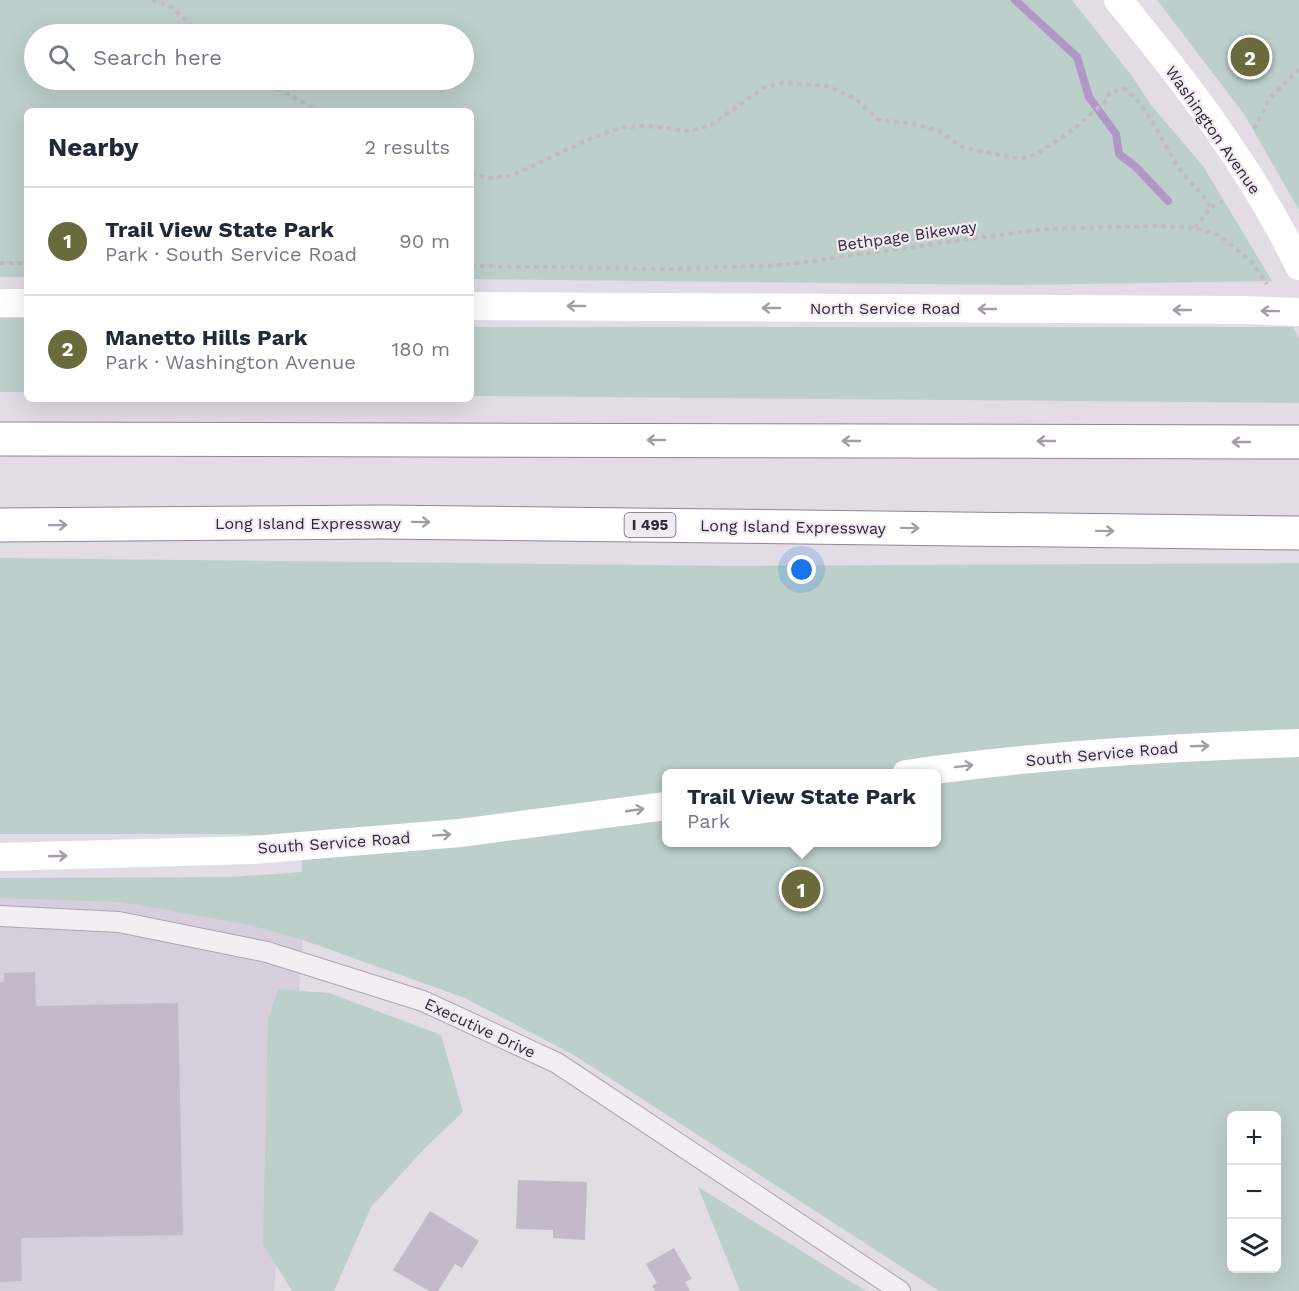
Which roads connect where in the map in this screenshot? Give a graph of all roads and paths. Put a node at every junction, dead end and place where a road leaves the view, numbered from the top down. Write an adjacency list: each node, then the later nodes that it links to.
1 (152, 0): 3 (path)
2 (1118, 0): 15 (main road, Washington Avenue)
3 (190, 24)
4 (1299, 69): 7 (path)
5 (280, 90): 6 (path)
6 (314, 108)
7 (1254, 129)
8 (474, 174): 10 (path)
9 (1222, 201): 10 (path)
10 (1212, 207): 11 (path)
11 (1195, 228): 14 (path, Bethpage Bikeway); 16 (path, Bethpage Bikeway)
12 (0, 263): 13 (path)
13 (24, 264)
14 (474, 266)
15 (1299, 266)
16 (1272, 291)
17 (0, 303): 18 (main road)
18 (24, 303)
19 (474, 306): 20 (main road, North Service Road, one-way to 19, bridge)
20 (1299, 312)
21 (0, 439): 22 (highway, one-way to 21)
22 (1299, 442)
23 (0, 525): 24 (highway, Long Island Expressway / I 495, one-way to 24)
24 (1299, 533)
25 (1299, 742): 26 (main road, South Service Road, one-way to 25)
26 (938, 769)
27 (662, 807): 28 (main road, South Service Road, one-way to 27)
28 (0, 856)
29 (0, 916): 30 (street, Executive Drive)
30 (900, 1291)

